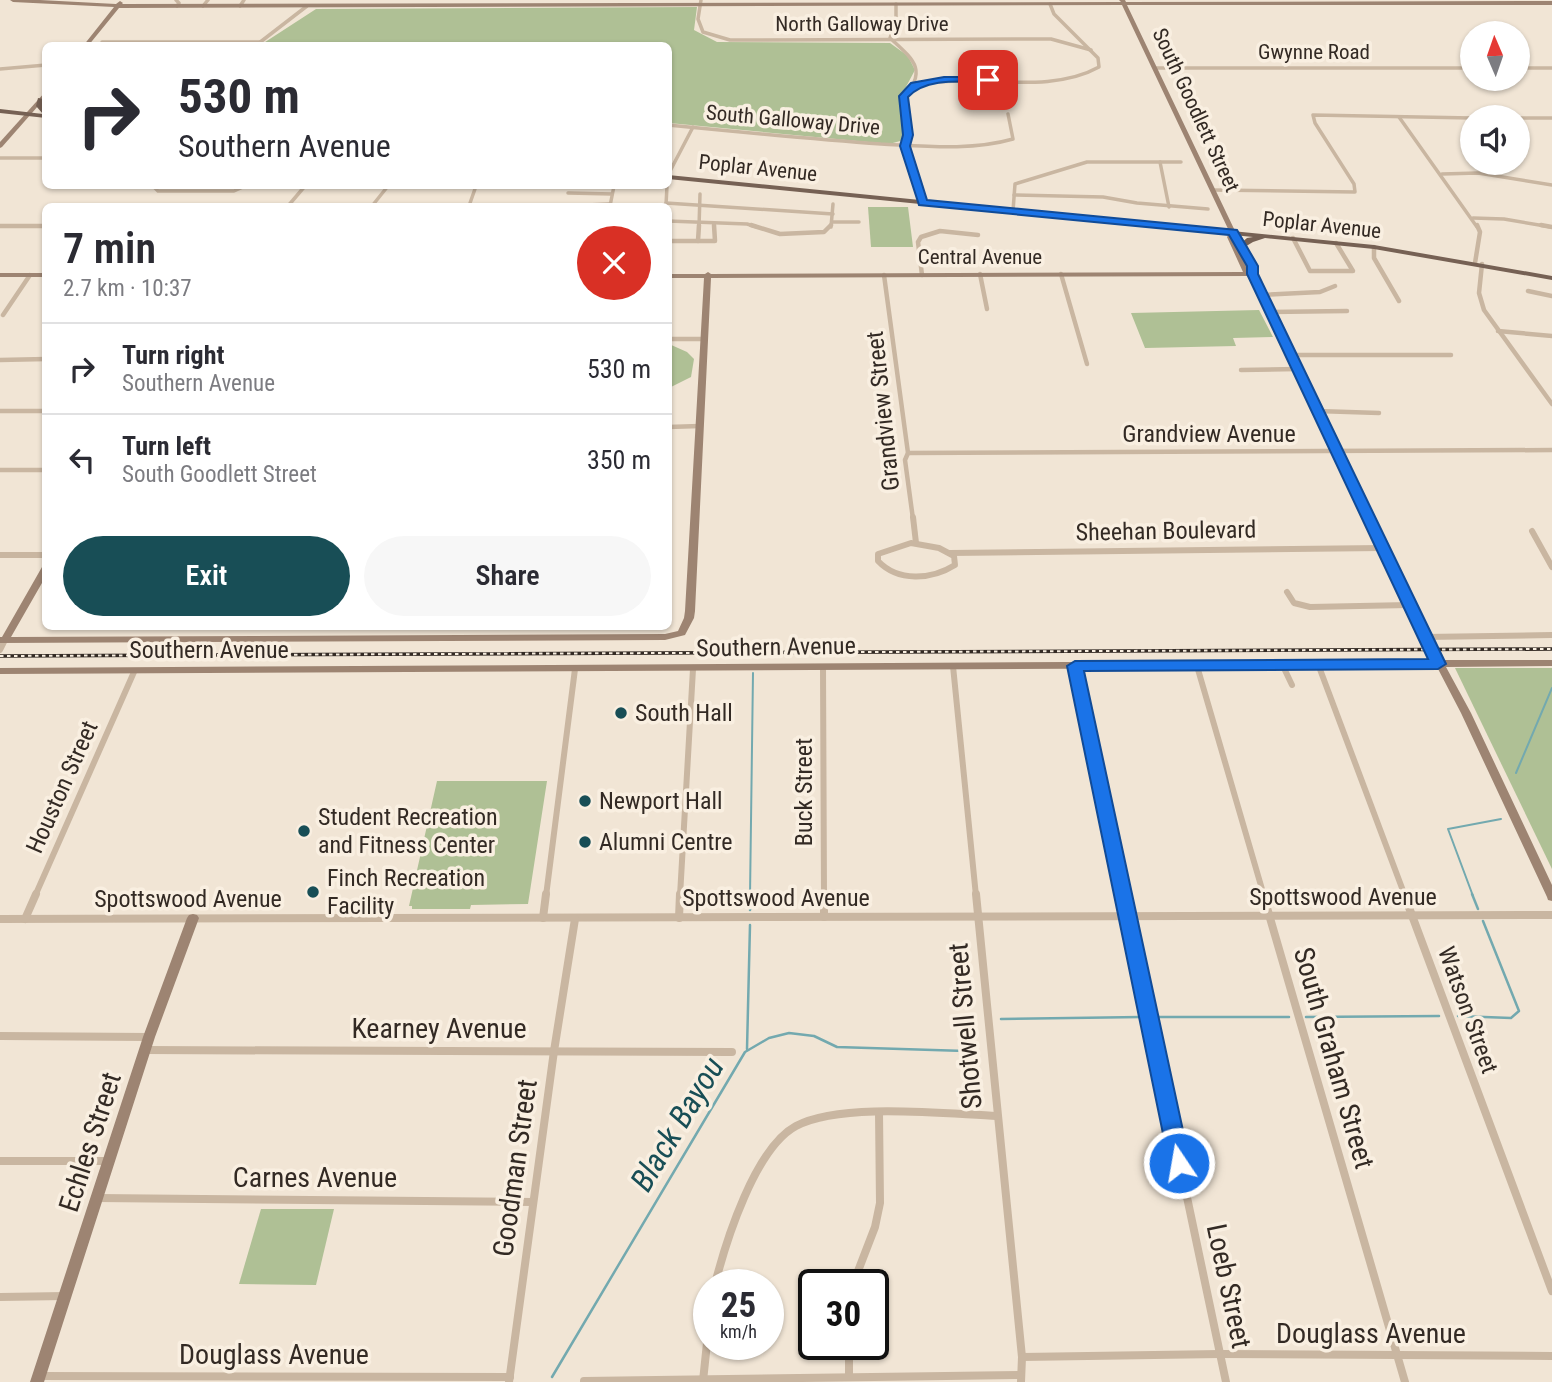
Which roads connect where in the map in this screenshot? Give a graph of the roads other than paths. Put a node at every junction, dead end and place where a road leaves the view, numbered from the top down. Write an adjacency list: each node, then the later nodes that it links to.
1 (13, 0): 8 (main road)
2 (122, 0): 19 (main road)
3 (208, 0): 20 (street)
4 (244, 0): 21 (street)
5 (896, 1): 9 (main road); 10 (main road); 24 (street)
6 (1349, 1): 7 (main road); 12 (main road)
7 (1488, 1): 17 (main road)
8 (58, 2): 19 (main road)
9 (700, 2): 16 (main road); 24 (street, North Galloway Drive)
10 (965, 2): 18 (main road)
11 (1123, 2): 12 (main road); 18 (main road); 31 (main road, South Goodlett Street)
12 (1174, 2)
13 (176, 3): 19 (main road); 20 (main road)
14 (348, 3): 15 (main road); 22 (main road)
15 (409, 3): 16 (main road)
16 (545, 3)
17 (1552, 3)
18 (1050, 4): 23 (street)
19 (117, 6): 26 (main road)
20 (203, 6): 21 (main road)
21 (240, 6): 22 (main road)
22 (307, 6): 28 (street)
23 (1068, 28): 25 (street); 29 (street)
24 (891, 40): 25 (street, North Galloway Drive); 36 (street)
25 (1051, 40): 29 (street, North Galloway Drive)
26 (88, 42)
27 (102, 42): 28 (street)
28 (261, 42)
29 (1091, 50): 37 (street)
30 (42, 65): 35 (street)
31 (1156, 68): 32 (street, Gwynne Road); 66 (main road, South Goodlett Street)
32 (1460, 68)
33 (1530, 68): 34 (street)
34 (1552, 68)
35 (0, 69)
36 (923, 75): 37 (street); 38 (street)
37 (942, 80): 38 (street)
38 (915, 85): 51 (street)
39 (42, 97): 41 (main road)
40 (0, 111): 41 (main road)
41 (27, 114): 42 (main road); 50 (main road)
42 (42, 114)
43 (1008, 114): 51 (street, South Galloway Drive)
44 (1399, 117): 45 (street); 57 (street); 66 (street)
45 (1460, 118)
46 (1530, 118): 47 (street)
47 (1552, 118)
48 (672, 125): 49 (street, South Galloway Drive)
49 (693, 127): 51 (street, South Galloway Drive); 56 (street)
50 (0, 146)
51 (905, 146): 75 (street)
52 (0, 158): 53 (street)
53 (42, 158)
54 (1160, 162): 55 (street); 71 (street); 83 (street)
55 (1181, 162)
56 (672, 168)
57 (1442, 174): 59 (street); 89 (street)
58 (672, 176): 75 (main road, Poplar Avenue)
59 (1552, 185)
60 (156, 189): 67 (street)
61 (224, 189): 67 (street)
62 (240, 189): 67 (street)
63 (302, 189): 76 (street)
64 (386, 189): 77 (street)
65 (613, 189): 69 (street)
66 (1212, 190): 98 (main road, South Goodlett Street)
67 (219, 191)
68 (568, 194): 69 (street)
69 (612, 194): 78 (street)
70 (700, 194): 79 (street)
71 (1014, 195): 83 (street); 86 (street)
72 (733, 196): 82 (street)
73 (767, 200): 85 (street)
74 (800, 202): 87 (street)
75 (923, 202): 86 (main road, Poplar Avenue)
76 (291, 203)
77 (374, 203)
78 (610, 203)
79 (699, 203): 81 (street); 82 (street); 91 (street)
80 (833, 204): 88 (street)
81 (672, 205)
82 (732, 206): 85 (street)
83 (1170, 207): 84 (street)
84 (1208, 209)
85 (767, 210): 87 (street)
86 (1013, 211): 98 (main road, Poplar Avenue)
87 (801, 213): 88 (street)
88 (833, 214): 92 (street)
89 (1473, 218): 97 (street); 108 (street)
90 (672, 221): 91 (street)
91 (701, 222): 94 (street); 103 (street)
92 (832, 222): 93 (street); 94 (street)
93 (859, 222)
94 (715, 224): 103 (street)
95 (0, 226): 96 (street)
96 (42, 226)
97 (1552, 226)
98 (1233, 233): 100 (main road, Poplar Avenue); 105 (main road, South Goodlett Street); 107 (main road, South Goodlett Street)
99 (978, 235): 119 (street)
100 (1270, 236): 101 (main road, Poplar Avenue); 105 (main road)
101 (1293, 238): 104 (main road, Poplar Avenue); 104 (street)
102 (672, 241): 103 (street)
103 (698, 241)
104 (1336, 243): 106 (main road, Poplar Avenue)
105 (1243, 246): 114 (main road, South Goodlett Street)
106 (1374, 247): 108 (main road, Poplar Avenue); 125 (street)
107 (1241, 260): 113 (main road); 114 (main road, South Goodlett Street)
108 (1478, 264): 120 (main road, Poplar Avenue); 130 (street)
109 (672, 274): 110 (main road, Central Avenue)
110 (708, 274): 118 (main road, Central Avenue); 133 (main road)
111 (980, 274): 112 (main road, Central Avenue); 119 (main road, Central Avenue); 126 (street)
112 (1061, 274): 113 (main road, Central Avenue); 138 (street)
113 (1201, 274): 114 (main road, Central Avenue)
114 (1252, 274): 123 (main road, South Goodlett Street)
115 (0, 275): 116 (main road)
116 (30, 275): 117 (main road); 129 (street)
117 (42, 275)
118 (884, 275): 119 (main road, Central Avenue); 150 (street, Grandview Street)
119 (922, 275)
120 (1552, 278)
121 (1335, 286): 123 (street)
122 (1528, 291): 124 (street)
123 (1262, 295): 128 (main road, South Goodlett Street)
124 (1552, 296)
125 (1399, 301)
126 (987, 309)
127 (1348, 311): 128 (street)
128 (1270, 312): 134 (main road, South Goodlett Street)
129 (4, 315)
130 (1497, 331): 131 (street); 141 (street)
131 (1552, 336)
132 (672, 339): 133 (street)
133 (704, 339): 147 (main road)
134 (1290, 355): 135 (street); 139 (main road, South Goodlett Street)
135 (1451, 355)
136 (42, 359): 137 (street)
137 (0, 360)
138 (1087, 364)
139 (1297, 369): 140 (street); 144 (main road, South Goodlett Street)
140 (1241, 370)
141 (1552, 404)
142 (0, 411): 143 (street)
143 (42, 411)
144 (1317, 411): 145 (street); 149 (main road, South Goodlett Street)
145 (1379, 413)
146 (672, 426): 147 (street)
147 (700, 426): 165 (main road)
148 (1552, 450): 149 (street, Grandview Avenue)
149 (1335, 451): 150 (street, Grandview Avenue); 155 (main road, South Goodlett Street)
150 (908, 453): 154 (street, Grandview Street)
151 (0, 470): 152 (street)
152 (42, 470)
153 (1532, 531): 159 (street)
154 (916, 543): 156 (street, Sheehan Boulevard); 156 (street)
155 (1382, 548): 156 (street, Sheehan Boulevard); 162 (main road, South Goodlett Street)
156 (950, 553)
157 (0, 555): 158 (street)
158 (42, 555)
159 (1552, 567)
160 (42, 574): 165 (main road)
161 (1287, 592): 162 (street)
162 (1409, 605): 164 (main road, South Goodlett Street)
163 (1552, 635): 164 (street)
164 (1425, 637): 170 (main road, South Goodlett Street)
165 (3, 640): 166 (street)
166 (0, 650)
167 (1552, 663): 170 (main road, Southern Avenue)
168 (1282, 664): 169 (main road, Southern Avenue); 173 (main road, Southern Avenue); 179 (street)
169 (1318, 664): 170 (main road, Southern Avenue); 184 (street, Watson Street)
170 (1438, 664): 180 (main road, South Goodlett Street)
171 (953, 666): 172 (main road, Southern Avenue); 174 (main road, Southern Avenue); 182 (street, Shotwell Street)
172 (1075, 666): 173 (main road, Southern Avenue); 186 (street, Loeb Street)
173 (1197, 666): 183 (street, South Graham Street)
174 (823, 667): 175 (main road, Southern Avenue); 185 (street, Buck Street)
175 (693, 669): 176 (main road, Southern Avenue); 189 (street)
176 (575, 670): 178 (main road, Southern Avenue); 188 (street)
177 (0, 671): 178 (main road, Southern Avenue)
178 (134, 671): 191 (street, Houston Street)
179 (1292, 685)
180 (1552, 897)
181 (1552, 915): 184 (street, Spottswood Avenue)
182 (978, 916): 185 (street, Spottswood Avenue); 186 (street, Spottswood Avenue); 199 (street, Shotwell Street)
183 (1270, 916): 184 (street, Spottswood Avenue); 186 (street, Spottswood Avenue); 210 (street, South Graham Street)
184 (1413, 916): 206 (street, Watson Street)
185 (824, 917): 189 (street, Spottswood Avenue)
186 (1127, 917): 209 (street, Loeb Street)
187 (193, 918): 188 (street, Spottswood Avenue); 191 (street, Spottswood Avenue); 194 (main road, Echles Street)
188 (542, 918): 192 (street, Spottswood Avenue)
189 (679, 918): 192 (street, Spottswood Avenue)
190 (0, 919): 191 (street, Spottswood Avenue)
191 (25, 919)
192 (575, 919): 196 (street, Goodman Street)
193 (0, 1036): 194 (street)
194 (149, 1037): 195 (main road, Echles Street)
195 (145, 1051): 196 (street, Kearney Avenue); 201 (main road, Echles Street)
196 (554, 1051): 197 (street, Kearney Avenue); 203 (street, Goodman Street)
197 (732, 1052)
198 (879, 1114): 199 (street); 204 (street); 205 (street)
199 (997, 1116): 212 (street, Shotwell Street)
200 (0, 1161): 201 (street)
201 (110, 1161): 202 (main road, Echles Street)
202 (97, 1198): 203 (street, Carnes Avenue); 207 (main road, Echles Street)
203 (533, 1202): 218 (street, Goodman Street)
204 (720, 1269)
205 (859, 1269)
206 (1552, 1291)
207 (65, 1296): 208 (street); 217 (main road, Echles Street)
208 (0, 1297)
209 (1220, 1354): 210 (street, Douglass Avenue); 212 (street, Douglass Avenue); 221 (street, Loeb Street)
210 (1397, 1356): 211 (street, Douglass Avenue); 222 (street, South Graham Street)
211 (1552, 1356)
212 (1022, 1357): 216 (street, Shotwell Street)
213 (705, 1360): 219 (street)
214 (849, 1360): 215 (street)
215 (849, 1377): 216 (street); 219 (street)
216 (1021, 1378)
217 (38, 1379): 218 (street, Douglass Avenue)
218 (509, 1379)
219 (703, 1380): 220 (street)
220 (584, 1381)
221 (1226, 1382)
222 (1405, 1382)

